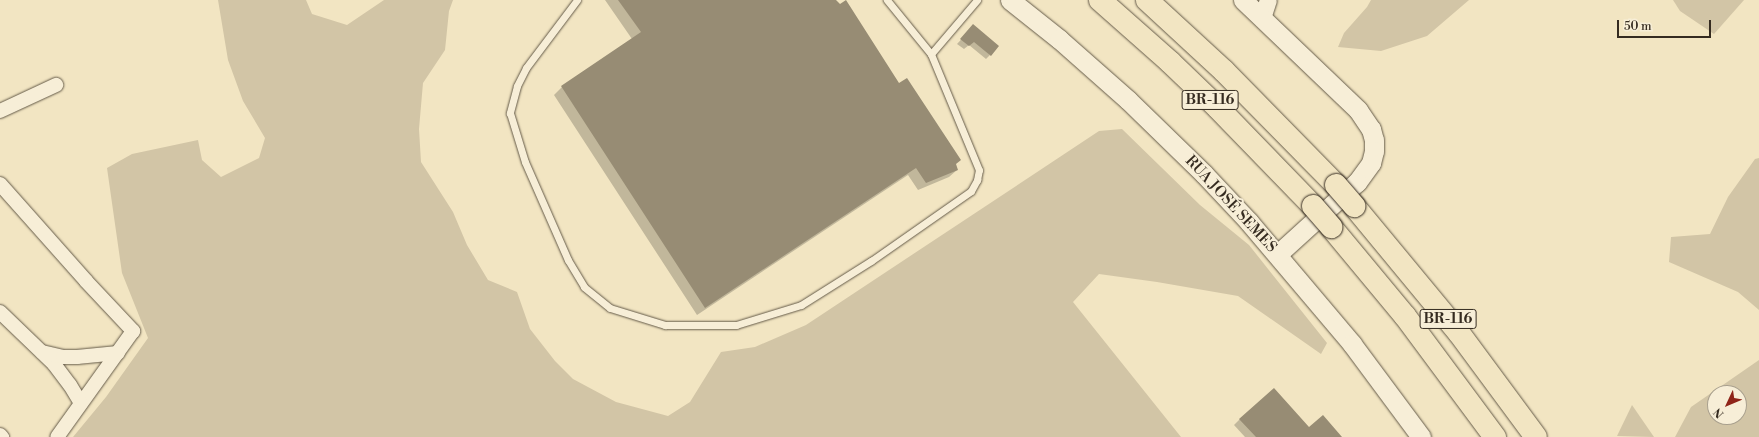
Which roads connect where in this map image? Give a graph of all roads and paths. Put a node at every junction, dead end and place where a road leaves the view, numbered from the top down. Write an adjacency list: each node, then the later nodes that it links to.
1 (577, 0): 10 (lane)
2 (887, 0): 10 (lane)
3 (977, 0): 10 (lane)
4 (1010, 0): 14 (main road, RUA JOSÉ SEMES)
5 (1100, 0): 21 (highway, BR-116, bridge)
6 (1147, 0): 22 (highway, BR-116, bridge)
7 (1243, 0): 9 (main road)
8 (1268, 0): 9 (street)
9 (1262, 18): 14 (main road)
10 (931, 54)
11 (56, 85): 12 (street)
12 (0, 111)
13 (0, 184): 17 (street)
14 (1278, 254): 20 (main road, RUA JOSÉ SEMES)
15 (2, 317): 16 (street)
16 (42, 352): 17 (street); 18 (street)
17 (118, 353): 18 (street)
18 (81, 403): 19 (street)
19 (57, 437)
20 (1421, 437)
21 (1495, 437)
22 (1536, 437)

